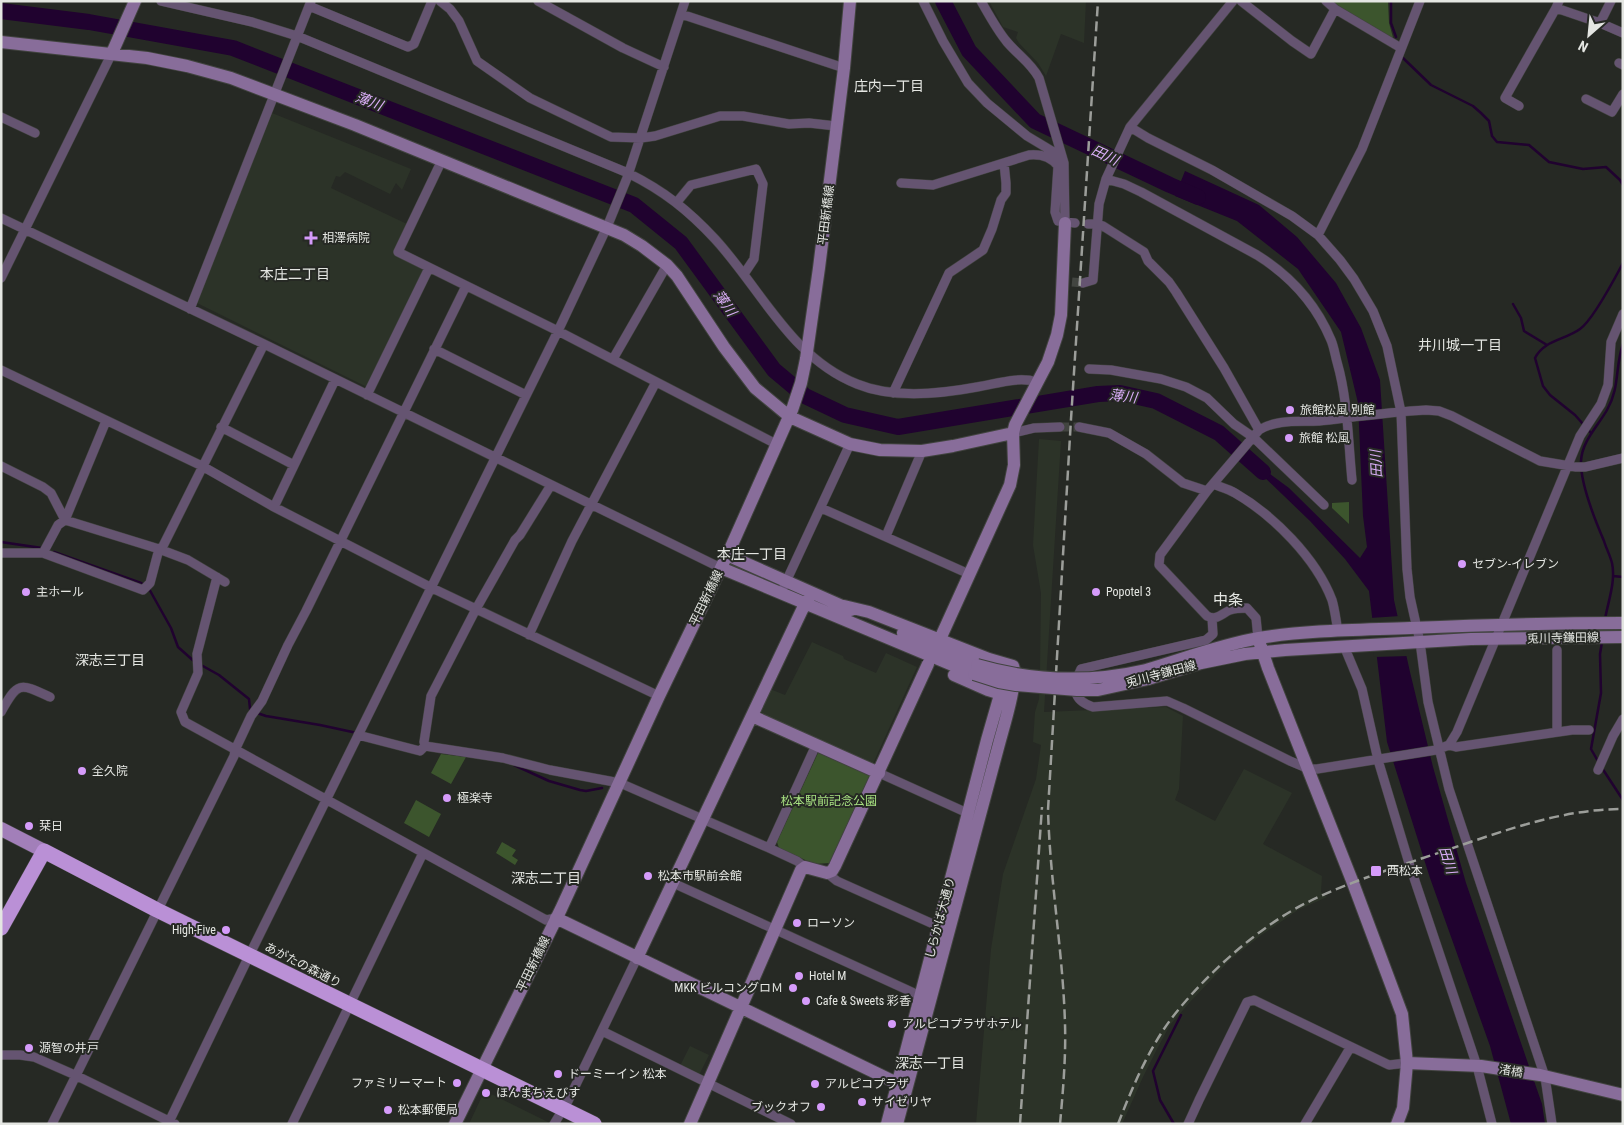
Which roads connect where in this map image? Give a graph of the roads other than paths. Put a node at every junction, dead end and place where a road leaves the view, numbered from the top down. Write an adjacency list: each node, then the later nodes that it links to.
1 (136, 1): 24 (street)
2 (161, 1): 21 (street)
3 (432, 1): 15 (street)
4 (440, 1): 35 (street)
5 (538, 1): 25 (street)
6 (685, 1): 18 (street)
7 (850, 1): 26 (street, 平田新橋線)
8 (923, 1): 36 (street)
9 (981, 1): 36 (street)
10 (1233, 1): 33 (street)
11 (1241, 1): 17 (street)
12 (1326, 1): 17 (street)
13 (1420, 1): 23 (street)
14 (1610, 1): 19 (street)
15 (310, 4): 21 (street)
16 (1557, 5): 19 (street); 30 (street)
17 (1335, 9): 23 (street)
18 (681, 14): 25 (street); 26 (street)
19 (1600, 23): 20 (street)
20 (1623, 33)
21 (296, 38): 27 (street); 39 (street)
22 (1, 42): 24 (street)
23 (1401, 48): 48 (street)
24 (113, 51): 27 (street); 47 (street)
25 (664, 67): 35 (street)
26 (844, 68): 32 (street, 平田新橋線)
27 (275, 92): 37 (street); 55 (street)
28 (1623, 94): 29 (street)
29 (1586, 99)
30 (1519, 106)
31 (1, 117): 34 (street)
32 (836, 126): 35 (street); 60 (street, 平田新橋線)
33 (1129, 129): 40 (street); 48 (street)
34 (35, 133)
35 (641, 138): 39 (street)
36 (1062, 156): 44 (street)
37 (442, 160): 45 (street); 50 (street)
38 (1004, 163): 41 (street); 44 (street); 67 (street)
39 (627, 176): 42 (street); 45 (street)
40 (1107, 177): 46 (street); 73 (street)
41 (901, 183)
42 (677, 202): 51 (street); 51 (street)
43 (1, 218): 47 (street)
44 (1070, 223): 66 (street)
45 (609, 224): 49 (street); 57 (street)
46 (1092, 224): 53 (street); 79 (street)
47 (25, 230): 52 (street); 55 (street)
48 (1318, 235): 71 (street)
49 (666, 265): 61 (street); 72 (street)
50 (429, 268): 54 (street); 68 (street)
51 (744, 274): 60 (street)
52 (1, 278)
53 (1083, 283)
54 (466, 286): 57 (street); 59 (street)
55 (190, 309): 58 (street)
56 (1623, 314): 88 (street)
57 (558, 331): 61 (street); 69 (street)
58 (264, 344): 64 (street); 75 (street)
59 (434, 349): 69 (street); 70 (street)
60 (806, 356): 67 (street); 72 (street, 平田新橋線)
61 (613, 359): 65 (street)
62 (1089, 369): 79 (street)
63 (1, 370): 74 (street)
64 (336, 380): 68 (street); 85 (street)
65 (656, 382): 81 (street); 94 (street)
66 (1036, 383): 67 (street); 78 (street)
67 (893, 393)
68 (367, 395): 70 (street)
69 (526, 395): 83 (street)
70 (403, 412): 83 (street); 99 (street)
71 (1398, 412): 73 (street); 88 (street); 119 (street)
72 (791, 413): 80 (street); 81 (street, 平田新橋線)
73 (1348, 417): 79 (street); 89 (street)
74 (106, 421): 87 (street); 97 (street)
75 (221, 427): 85 (street); 87 (street)
76 (1060, 427): 78 (street)
77 (1079, 427): 92 (street)
78 (1014, 429): 82 (street); 105 (street)
79 (1254, 436): 90 (street); 93 (street)
80 (850, 444): 82 (street); 96 (street)
81 (778, 445): 103 (street, 平田新橋線)
82 (922, 450): 98 (street)
83 (496, 458): 91 (street); 109 (street)
84 (1623, 458): 88 (street)
85 (294, 465): 95 (street)
86 (1, 466): 97 (street)
87 (202, 466): 95 (street); 100 (street)
88 (1576, 466): 118 (street)
89 (1352, 480)
90 (1213, 484): 92 (street); 120 (street)
91 (551, 485): 94 (street); 114 (street)
92 (1207, 491): 115 (street)
93 (1324, 504)
94 (591, 505): 104 (street); 121 (street)
95 (274, 507): 99 (street)
96 (821, 508): 98 (street); 107 (street)
97 (64, 520): 100 (street); 101 (street)
98 (886, 536): 105 (street)
99 (340, 541): 109 (street); 147 (street)
100 (160, 549): 101 (street); 106 (street)
101 (45, 550): 102 (street)
102 (1, 554)
103 (727, 555): 104 (street, 平田新橋線); 107 (street, 兎川寺鎌田線)
104 (721, 568): 110 (street, 兎川寺鎌田線); 134 (street, 平田新橋線)
105 (969, 574): 123 (street)
106 (217, 577): 108 (street); 147 (street)
107 (786, 581): 110 (street); 111 (street, 兎川寺鎌田線)
108 (226, 582)
109 (432, 588): 114 (street); 142 (street)
110 (781, 593): 112 (street, 兎川寺鎌田線)
111 (812, 593): 112 (street); 113 (street, 兎川寺鎌田線)
112 (806, 604): 116 (street, 兎川寺鎌田線); 138 (street)
113 (844, 606): 123 (street); 131 (street, 兎川寺鎌田線)
114 (476, 609): 121 (street); 145 (street)
115 (1212, 618): 124 (street); 149 (street)
116 (845, 620): 130 (street); 131 (street, 兎川寺鎌田線)
117 (1623, 622): 118 (street, 兎川寺鎌田線)
118 (1501, 624): 119 (street, 兎川寺鎌田線); 125 (street)
119 (1414, 628): 120 (street, 兎川寺鎌田線); 126 (street)
120 (1341, 630): 124 (street, 兎川寺鎌田線)
121 (529, 635): 134 (street)
122 (1623, 637): 125 (street, 兎川寺鎌田線)
123 (940, 638): 133 (street)
124 (1258, 638): 129 (street); 132 (street, 兎川寺鎌田線)
125 (1495, 638): 126 (street, 兎川寺鎌田線); 144 (street)
126 (1418, 642): 127 (street, 兎川寺鎌田線); 146 (street)
127 (1347, 646): 129 (street, 兎川寺鎌田線); 148 (street)
128 (1557, 650): 141 (street)
129 (1263, 652): 132 (street, 兎川寺鎌田線); 149 (street)
130 (928, 664): 133 (street); 151 (street)
131 (975, 670): 132 (street, 兎川寺鎌田線, bridge)
132 (1147, 675)
133 (1006, 695): 137 (street)
134 (659, 696): 152 (street, 平田新橋線)
135 (50, 697): 136 (street)
136 (1, 712)
137 (1000, 714): 154 (street, しらかば大通り); 156 (street, しらかば大通り)
138 (752, 716): 143 (street); 155 (street)
139 (1623, 719): 150 (street)
140 (1589, 730): 141 (street)
141 (1557, 732): 144 (street)
142 (359, 733): 145 (street); 153 (street)
143 (816, 745): 151 (street); 159 (street)
144 (1449, 745): 146 (street)
145 (424, 748): 152 (street)
146 (1437, 749): 148 (street); 182 (street)
147 (235, 750): 153 (street); 165 (street)
148 (1380, 759): 149 (street); 179 (street)
149 (1309, 769): 178 (street)
150 (1598, 770)
151 (879, 773): 154 (street); 163 (street)
152 (620, 783): 155 (street); 166 (street, 平田新橋線)
153 (326, 799): 160 (street); 171 (street)
154 (968, 814): 156 (street); 169 (street, しらかば大通り)
155 (704, 819): 159 (street); 164 (street)
156 (978, 822): 169 (street, しらかば大通り)
157 (1, 829): 161 (main road, あがたの森通り)
158 (1, 840): 161 (main road, あがたの森通り)
159 (769, 848): 162 (street)
160 (423, 853): 166 (street); 174 (street)
161 (42, 855): 165 (highway, あがたの森通り); 167 (highway)
162 (804, 867): 163 (street); 168 (street)
163 (827, 873): 169 (street)
164 (673, 883): 168 (street); 170 (street)
165 (155, 913): 171 (highway, あがたの森通り); 181 (street)
166 (556, 918): 170 (street); 180 (street, 平田新橋線)
167 (1, 928)
168 (775, 929): 172 (street); 173 (street)
169 (943, 929): 172 (street, しらかば大通り)
170 (637, 958): 173 (street); 175 (street)
171 (248, 959): 174 (highway, あがたの森通り); 187 (street)
172 (925, 998): 184 (street, しらかば大通り)
173 (741, 1007): 183 (street); 184 (street)
174 (348, 1008): 180 (highway, あがたの森通り); 189 (street)
175 (602, 1031): 183 (street); 186 (street)
176 (1350, 1048): 178 (street); 197 (street); 198 (street)
177 (1, 1055): 181 (street)
178 (1407, 1063): 179 (street, 渚橋); 199 (street)
179 (1479, 1066): 182 (street, 渚橋); 200 (street)
180 (480, 1073): 186 (highway, あがたの森通り); 190 (street, 平田新橋線)
181 (76, 1075): 187 (street); 188 (street)
182 (1543, 1076): 185 (street, 渚橋); 201 (street)
183 (708, 1083): 193 (street); 194 (street)
184 (902, 1085): 195 (street, しらかば大通り); 196 (street, しらかば大通り)
185 (1623, 1095)
186 (559, 1116): 191 (highway, あがたの森通り); 192 (highway, あがたの森通り)
187 (171, 1123)
188 (52, 1124)
189 (292, 1124)
190 (455, 1124)
191 (574, 1124)
192 (594, 1124)
193 (690, 1124)
194 (791, 1124)
195 (887, 1124)
196 (897, 1124)
197 (1188, 1124)
198 (1306, 1124)
199 (1397, 1124)
200 (1492, 1124)
201 (1552, 1124)

